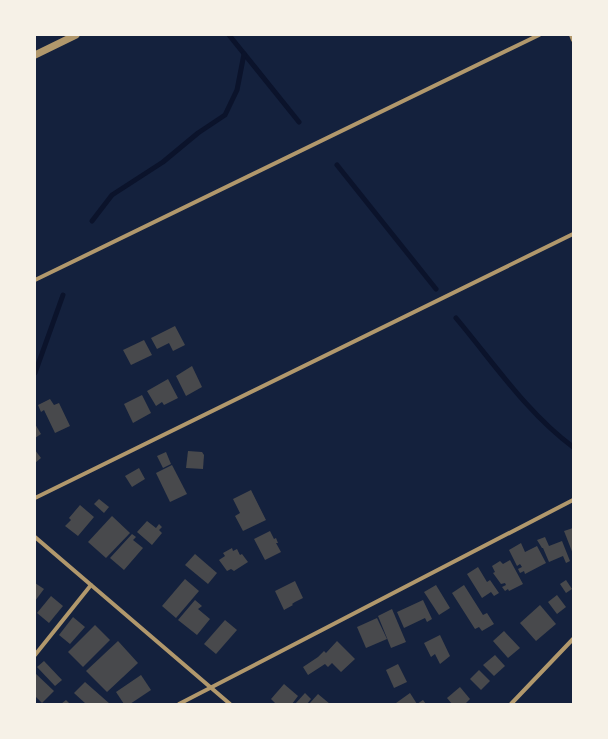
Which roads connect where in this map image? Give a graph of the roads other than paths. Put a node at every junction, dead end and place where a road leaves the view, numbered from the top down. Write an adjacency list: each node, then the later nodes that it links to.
1 (76, 35): 5 (street)
2 (538, 35): 7 (street)
3 (570, 35): 4 (street)
4 (573, 40)
5 (35, 55)
6 (573, 234): 8 (street)
7 (35, 280)
8 (35, 498)
9 (573, 500): 14 (street)
10 (35, 537): 11 (street)
11 (91, 585): 13 (street); 14 (street)
12 (573, 639): 17 (street)
13 (35, 655)
14 (211, 687): 15 (street); 16 (street)
15 (179, 704)
16 (230, 704)
17 (511, 704)

